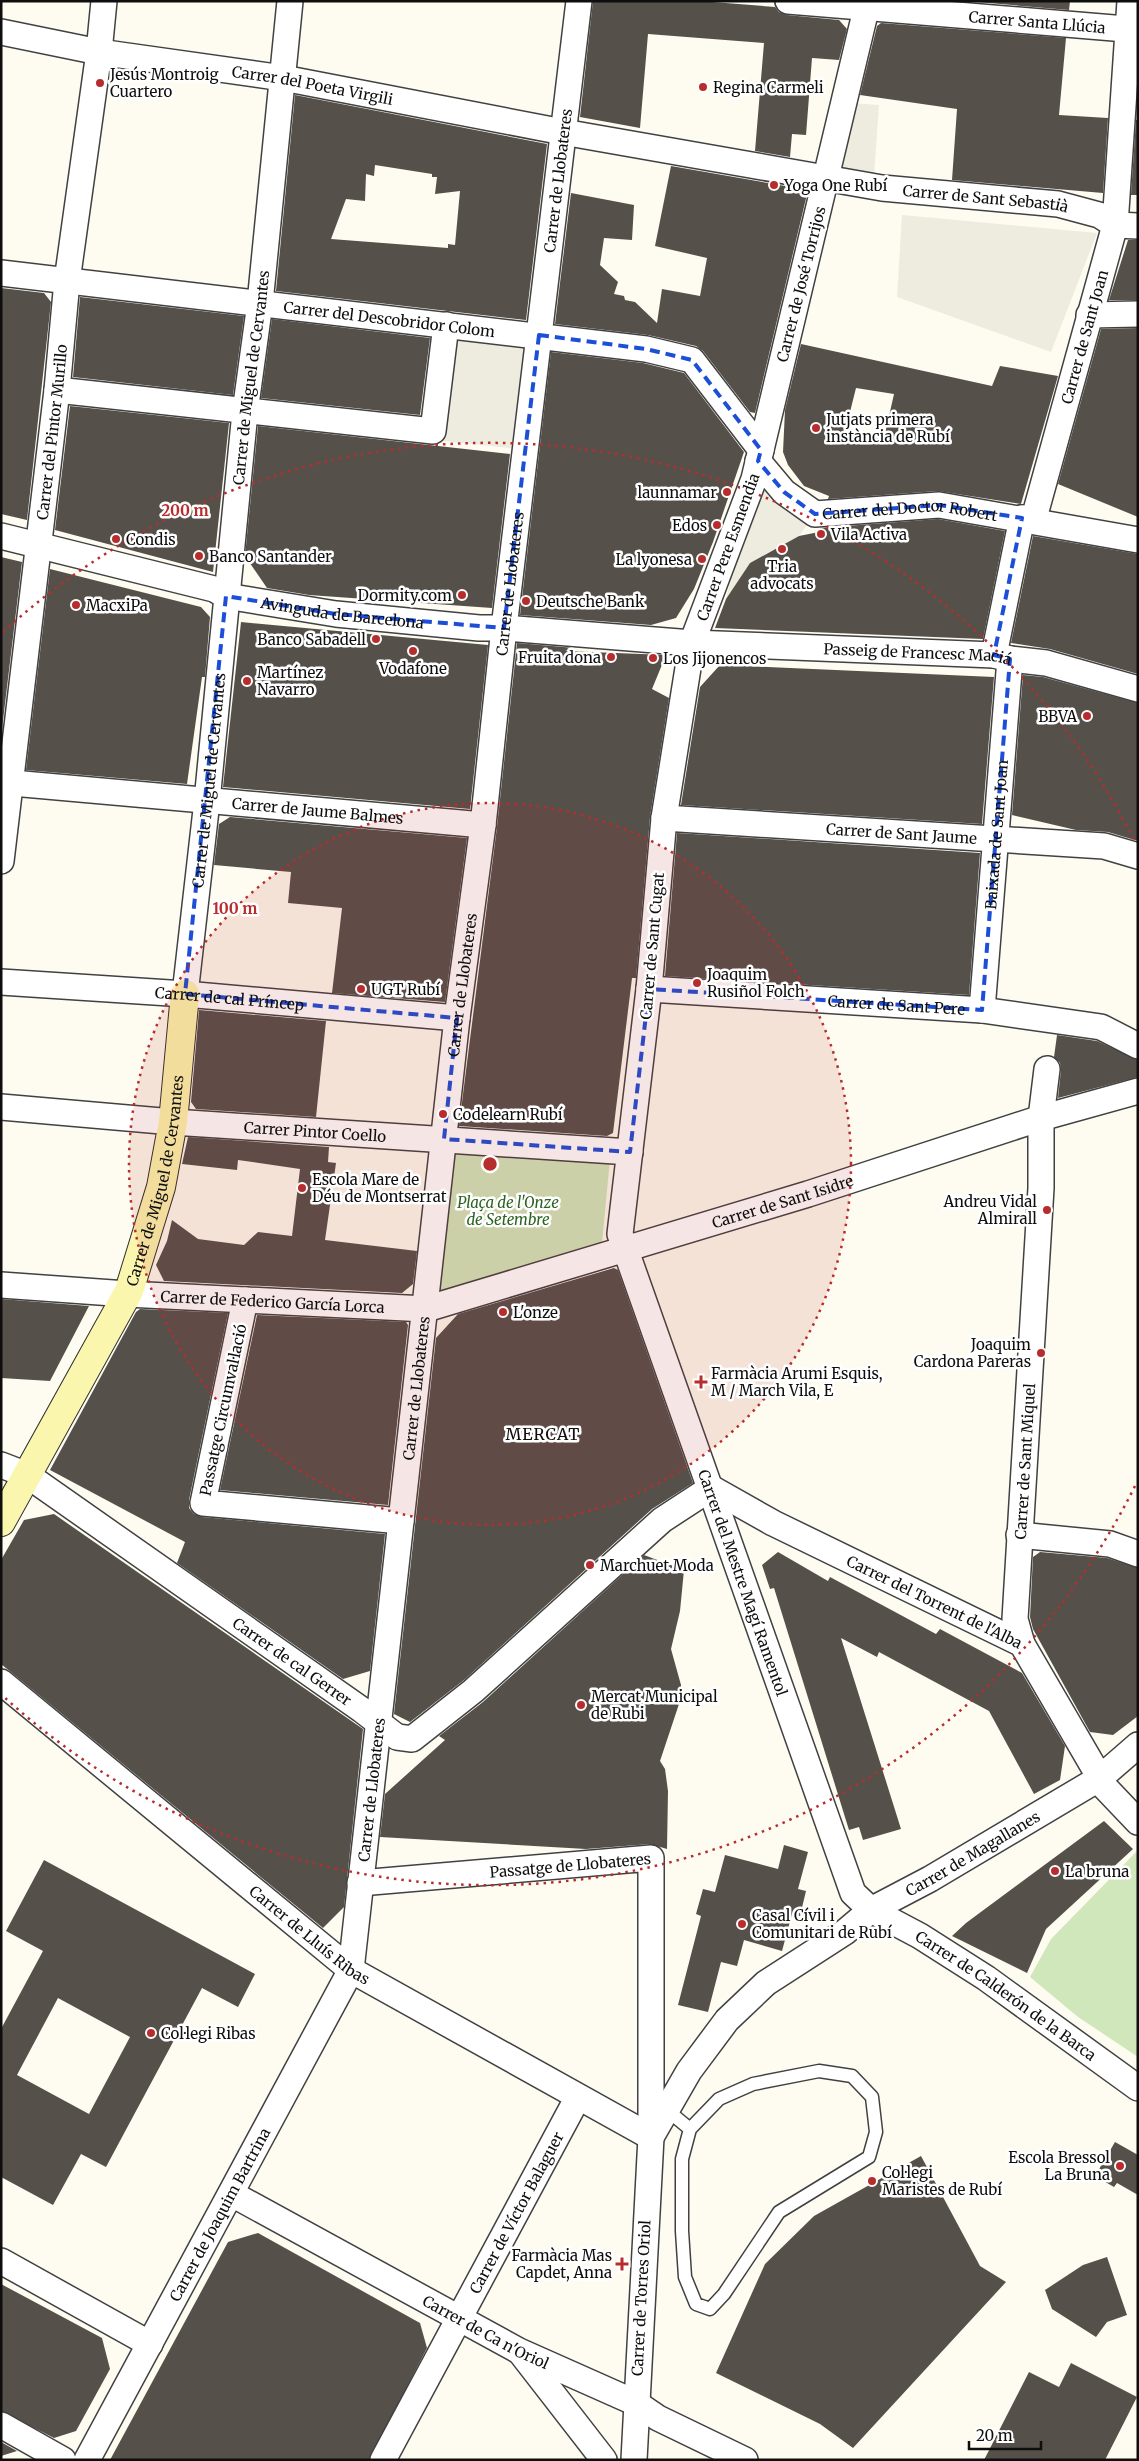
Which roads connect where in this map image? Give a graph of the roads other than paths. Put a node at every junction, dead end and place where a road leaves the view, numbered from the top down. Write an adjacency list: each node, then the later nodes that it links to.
1 (104, 1): 9 (street, Carrer del Pintor Murillo)
2 (290, 1): 10 (street, Carrer de Miguel de Cervantes)
3 (579, 1): 11 (street, Carrer de Llobateres)
4 (788, 1): 6 (street, Carrer Santa Llúcia)
5 (1130, 1): 7 (street, Carrer de Sant Joan)
6 (868, 4): 7 (street, Carrer Santa Llúcia); 12 (street, Carrer de José Torrijos)
7 (1133, 29): 13 (street, Carrer de Sant Joan)
8 (1, 32): 9 (street, Carrer del Poeta Virgili)
9 (99, 52): 10 (street, Carrer del Poeta Virgili); 15 (street, Carrer del Pintor Murillo)
10 (283, 78): 11 (street, Carrer del Poeta Virgili); 16 (street, Carrer de Miguel de Cervantes)
11 (563, 132): 12 (street, Carrer de Sant Sebastià); 20 (street, Carrer de Llobateres)
12 (827, 178): 13 (street, Carrer de Sant Sebastià); 23 (street, Carrer de José Torrijos)
13 (1126, 226): 18 (street, Carrer de Sant Joan)
14 (1, 273): 15 (street, Carrer del Descobridor Colom)
15 (67, 281): 16 (street, Carrer del Descobridor Colom); 21 (street, Carrer del Pintor Murillo)
16 (260, 303): 19 (street, Carrer del Descobridor Colom); 22 (street, Carrer de Miguel de Cervantes)
17 (1138, 314): 18 (street)
18 (1089, 316): 24 (street, Carrer de Sant Joan)
19 (446, 325): 20 (street, Carrer del Descobridor Colom); 22 (street)
20 (538, 336): 23 (street, Carrer del Descobridor Colom); 29 (street, Carrer de Llobateres)
21 (57, 390): 22 (street); 27 (street, Carrer del Pintor Murillo)
22 (245, 412): 28 (street, Carrer de Miguel de Cervantes)
23 (759, 455): 24 (street, Carrer del Doctor Robert); 30 (street, Carrer Pere Esmendia)
24 (1022, 518): 26 (street, Carrer del Doctor Robert); 31 (street)
25 (1, 536): 27 (street, Avinguda de Barcelona)
26 (1138, 540)
27 (39, 544): 28 (street, Avinguda de Barcelona); 33 (street, Carrer del Pintor Murillo)
28 (226, 596): 29 (street, Avinguda de Barcelona); 34 (street, Carrer de Miguel de Cervantes)
29 (504, 628): 30 (street, Avinguda de Barcelona); 36 (street, Carrer de Llobateres)
30 (692, 643): 31 (street, Passeig de Francesc Maciá); 35 (street, Carrer de Sant Cugat)
31 (1002, 657): 32 (street, Passeig de Francesc Maciá); 37 (street, Baixada de Sant Joan)
32 (1138, 689)
33 (6, 783): 34 (street, Carrer de Jaume Balmes); 39 (street, Carrer del Pintor Murillo)
34 (206, 801): 36 (street, Carrer de Jaume Balmes); 42 (street, Carrer de Miguel de Cervantes)
35 (664, 818): 37 (street, Carrer de Sant Jaume); 41 (street, Carrer de Sant Cugat)
36 (483, 825): 44 (street, Carrer de Llobateres)
37 (995, 838): 38 (street, Carrer de Sant Jaume); 43 (street, Baixada de Sant Joan)
38 (1138, 856)
39 (1, 861)
40 (1, 982): 42 (street, Carrer de cal Príncep)
41 (649, 989): 43 (street, Carrer de Sant Pere); 52 (street, Carrer de Sant Cugat)
42 (185, 994): 44 (street, Carrer de cal Príncep); 50 (street, Carrer de Miguel de Cervantes)
43 (982, 1010): 45 (street, Carrer de Sant Pere)
44 (457, 1018): 51 (street, Carrer de Llobateres)
45 (1138, 1046)
46 (1048, 1069): 49 (street, Carrer de Sant Miquel)
47 (1138, 1091): 49 (street, Carrer de Sant Isidre)
48 (1, 1106): 50 (street, Carrer Pintor Coello)
49 (1041, 1118): 53 (street, Carrer de Sant Isidre); 63 (street, Carrer de Sant Miquel)
50 (173, 1122): 51 (street, Carrer Pintor Coello); 55 (street, Carrer de Miguel de Cervantes)
51 (444, 1139): 52 (street, Carrer Pintor Coello); 57 (street, Carrer de Llobateres)
52 (630, 1152): 53 (street, Carrer de Sant Cugat)
53 (625, 1249): 57 (street, Carrer de Sant Isidre); 60 (street, Carrer del Mestre Magí Ramentol)
54 (1, 1285): 55 (street, Carrer de Federico García Lorca)
55 (127, 1294): 56 (street, Carrer de Federico García Lorca); 59 (street, Carrer de Miguel de Cervantes)
56 (245, 1300): 57 (street, Carrer de Federico García Lorca); 61 (street, Passatge Circumval·lació)
57 (426, 1309): 61 (street, Carrer de Llobateres)
58 (1, 1465): 59 (street, Carrer de cal Gerrer)
59 (27, 1475): 62 (street, Carrer de Miguel de Cervantes); 67 (street, Carrer de cal Gerrer)
60 (711, 1488): 65 (street, Carrer del Torrent de l'Alba); 67 (street, Carrer de cal Gerrer); 72 (street, Carrer del Mestre Magí Ramentol)
61 (401, 1521): 67 (street, Carrer de Llobateres)
62 (1, 1522)
63 (1019, 1536): 64 (street); 65 (street, Carrer de Sant Miquel)
64 (1138, 1554)
65 (1022, 1644): 69 (street, Carrer del Torrent de l'Alba)
66 (1, 1682): 73 (street, Carrer de Lluís Ribas)
67 (378, 1721): 71 (street, Carrer de Llobateres)
68 (1138, 1745): 69 (street, Carrer de Magallanes)
69 (1098, 1778): 70 (street, Carrer del Torrent de l'Alba); 72 (street, Carrer de Magallanes)
70 (1138, 1822)
71 (360, 1883): 73 (street, Carrer de Llobateres); 78 (street, Passatge de Llobateres)
72 (871, 1910): 74 (street, Carrer de Calderón de la Barca); 76 (street, Carrer de Magallanes)
73 (351, 1970): 75 (street, Carrer de Lluís Ribas); 79 (street, Carrer de Joaquim Bartrina)
74 (1138, 2088)
75 (578, 2097): 78 (street, Carrer de Lluís Ribas); 81 (street, Carrer de Víctor Balaguer)
76 (667, 2110): 77 (lane); 78 (street, Carrer de Magallanes)
77 (690, 2129): 77 (lane)
78 (651, 2137): 84 (street, Carrer de Torres Oriol)
79 (232, 2194): 81 (street, Carrer de Ca n'Oriol); 82 (street, Carrer de Joaquim Bartrina)
80 (1, 2261): 82 (street)
81 (459, 2318): 83 (street, Carrer de Ca n'Oriol); 88 (street, Carrer de Víctor Balaguer)
82 (150, 2344): 87 (street, Carrer de Joaquim Bartrina)
83 (519, 2350): 84 (street, Carrer de Ca n'Oriol); 89 (street)
84 (636, 2402): 90 (street, Carrer de Torres Oriol); 91 (street, Carrer de Ca n'Oriol)
85 (1, 2425): 86 (street)
86 (63, 2460)
87 (87, 2460)
88 (383, 2460)
89 (604, 2460)
90 (634, 2460)
91 (745, 2460)

